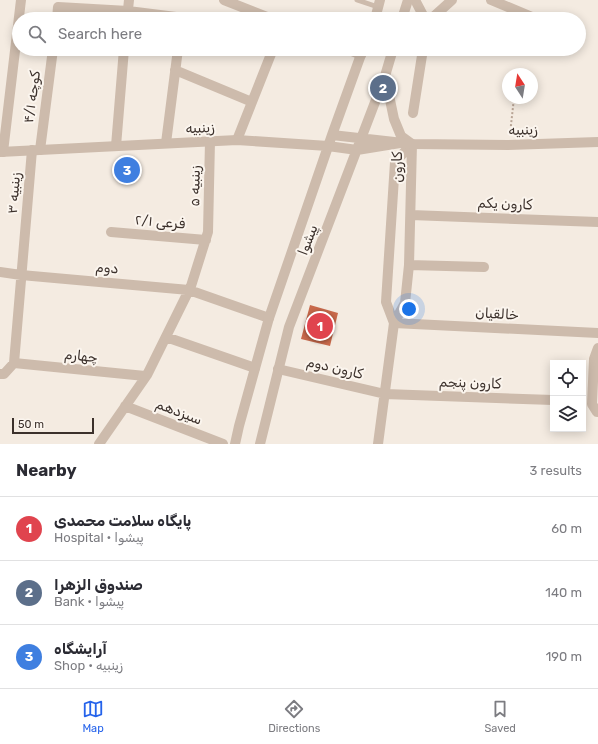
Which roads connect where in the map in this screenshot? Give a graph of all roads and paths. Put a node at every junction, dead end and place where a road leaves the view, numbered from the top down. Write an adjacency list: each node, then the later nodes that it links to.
1 (21, 0): 10 (street)
2 (129, 0): 13 (street)
3 (224, 0): 14 (street)
4 (357, 0): 9 (lane)
5 (408, 0): 15 (street)
6 (415, 0): 16 (street)
7 (452, 0): 17 (street)
8 (491, 0): 18 (street)
9 (379, 4)
10 (20, 12)
11 (58, 12): 12 (street)
12 (101, 12)
13 (127, 12)
14 (254, 12)
15 (404, 12)
16 (421, 12)
17 (439, 12)
18 (520, 12)
19 (14, 56): 45 (street)
20 (52, 56): 43 (street, کوچه ۴/۱)
21 (123, 56): 41 (street)
22 (177, 56): 27 (street)
23 (270, 56): 29 (street)
24 (361, 56): 32 (street, پیشوا)
25 (391, 56): 28 (street, پیشوا)
26 (422, 56): 31 (street)
27 (176, 70): 29 (street); 37 (street)
28 (385, 76): 33 (street, پیشوا); 39 (street)
29 (252, 102): 34 (street)
30 (513, 104): 40 (path)
31 (413, 113)
32 (332, 135): 33 (street, زینبیه); 42 (street, پیشوا)
33 (361, 139): 38 (street, زینبیه); 44 (street, پیشوا)
34 (237, 140): 35 (street, زینبیه); 42 (street, زینبیه)
35 (210, 141): 37 (street, زینبیه); 49 (street, زینبیه ۵)
36 (598, 142): 40 (street, زینبیه)
37 (166, 143): 41 (street, زینبیه)
38 (400, 143): 39 (street, زینبیه); 44 (street, زینبیه)
39 (412, 144): 40 (street, زینبیه); 46 (street, کارون); 56 (street, کارون)
40 (508, 145)
41 (116, 146): 43 (street, زینبیه)
42 (328, 146): 44 (street, زینبیه); 55 (street, پیشوا)
43 (36, 150): 45 (street, زینبیه); 53 (street, زینبیه ۳)
44 (357, 150): 62 (street, پیشوا)
45 (2, 152)
46 (411, 215): 47 (street, کارون یکم); 50 (street, کارون)
47 (598, 222)
48 (111, 232): 49 (street, فرعی ۲/۱)
49 (207, 236): 54 (street, زینبیه ۵)
50 (409, 265): 51 (street); 56 (street, کارون)
51 (484, 267)
52 (0, 272): 53 (street, دوم)
53 (21, 275): 54 (street, دوم); 60 (street, زینبیه ۳)
54 (189, 290): 55 (street, دوم); 58 (street, زینبیه ۵)
55 (269, 318): 61 (street, پیشوا)
56 (394, 323): 57 (street, خالقیان); 65 (street, کارون)
57 (598, 333)
58 (166, 337): 61 (street); 64 (street, زینبیه ۵)
59 (598, 348): 68 (street)
60 (14, 360): 63 (street); 64 (street, چهارم)
61 (255, 368): 71 (street, پیشوا)
62 (278, 369): 65 (street, کارون دوم); 72 (street, پیشوا)
63 (0, 374)
64 (145, 376): 67 (street, زینبیه ۵)
65 (385, 394): 66 (street, کارون پنجم); 73 (street, کارون)
66 (550, 400)
67 (125, 406): 69 (street, زینبیه ۵); 70 (street, سیزدهم)
68 (597, 412)
69 (98, 444)
70 (223, 444)
71 (235, 444)
72 (260, 444)
73 (378, 444)

